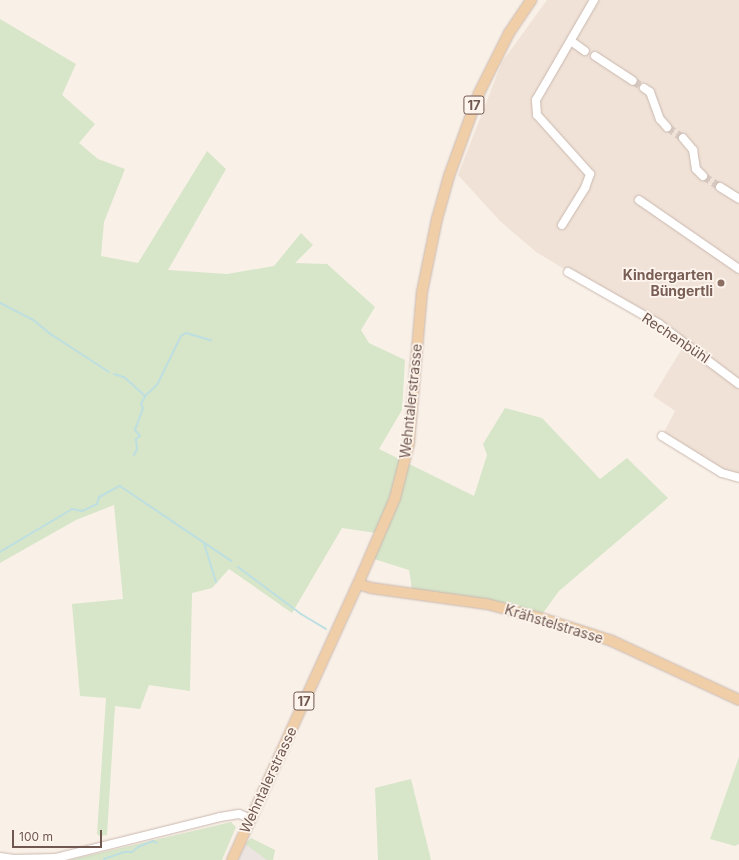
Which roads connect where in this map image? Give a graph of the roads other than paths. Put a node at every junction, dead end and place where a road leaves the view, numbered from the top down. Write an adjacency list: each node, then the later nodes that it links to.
1 (531, 0): 20 (main road, Wehntalerstrasse / 17)
2 (594, 0): 3 (street)
3 (571, 41): 4 (street); 14 (street)
4 (586, 51)
5 (595, 56): 6 (street)
6 (633, 81)
7 (644, 88): 8 (street)
8 (667, 127)
9 (683, 138): 10 (street)
10 (703, 176)
11 (720, 187): 12 (street)
12 (739, 199)
13 (639, 200): 15 (street)
14 (562, 226)
15 (739, 269)
16 (568, 272): 17 (street, Rechenbühl)
17 (739, 384)
18 (662, 436): 19 (street)
19 (739, 478)
20 (358, 584): 21 (main road, Krähstelstrasse); 22 (main road, Wehntalerstrasse / 17)
21 (739, 700)
22 (249, 818): 23 (street); 24 (main road, Wehntalerstrasse / 17)
23 (0, 857)
24 (232, 860)

